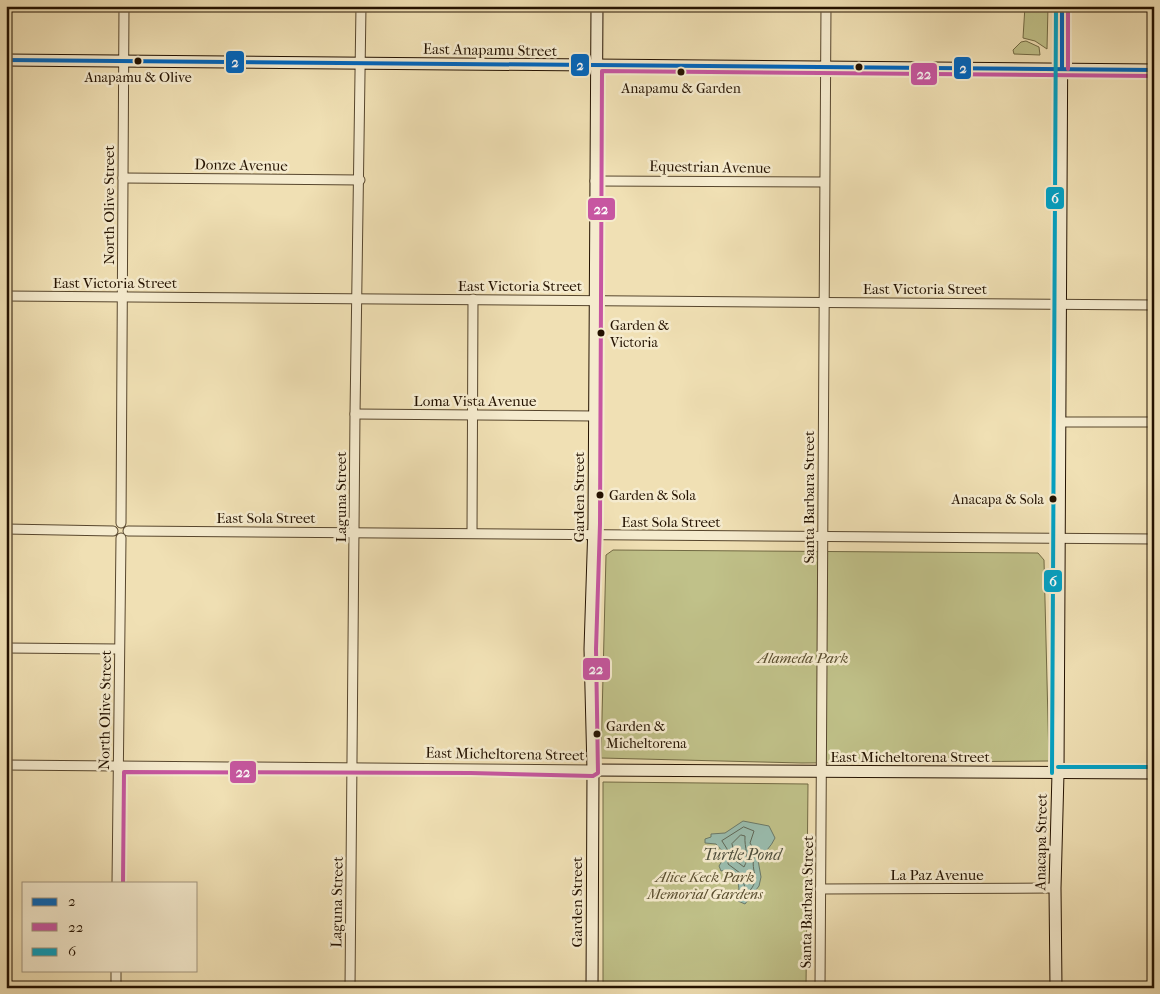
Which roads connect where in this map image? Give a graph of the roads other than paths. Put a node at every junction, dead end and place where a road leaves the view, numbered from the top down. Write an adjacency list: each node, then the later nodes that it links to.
1 (124, 6): 7 (street, North Olive Street)
2 (361, 6): 8 (street, Laguna Street)
3 (597, 6): 9 (street, Garden Street)
4 (826, 6): 10 (street, Santa Barbara Street)
5 (1062, 6): 11 (street, Anacapa Street)
6 (6, 60): 7 (street, East Anapamu Street)
7 (124, 61): 8 (street, East Anapamu Street); 13 (street, North Olive Street)
8 (361, 63): 9 (street, East Anapamu Street); 14 (street, Laguna Street)
9 (596, 66): 10 (street, East Anapamu Street); 15 (street, Garden Street)
10 (826, 68): 11 (street, East Anapamu Street); 16 (street, Santa Barbara Street)
11 (1062, 69): 12 (street, East Anapamu Street); 23 (street, Anacapa Street)
12 (1154, 70)
13 (122, 178): 14 (street, Donze Avenue); 18 (street, North Olive Street)
14 (360, 180): 19 (street, Laguna Street)
15 (595, 181): 16 (street, Equestrian Avenue); 21 (street, Garden Street)
16 (824, 182): 22 (street, Santa Barbara Street)
17 (6, 296): 18 (street, East Victoria Street)
18 (122, 297): 19 (street, East Victoria Street); 30 (street, North Olive Street)
19 (357, 298): 20 (street, East Victoria Street); 25 (street, Laguna Street)
20 (472, 299): 21 (street, East Victoria Street); 26 (street)
21 (595, 300): 22 (street, East Victoria Street); 27 (street, Garden Street)
22 (825, 302): 23 (street, East Victoria Street); 37 (street, Santa Barbara Street)
23 (1060, 305): 24 (street, East Victoria Street); 28 (street, Anacapa Street)
24 (1154, 305)
25 (355, 414): 26 (street, Loma Vista Avenue); 34 (street, Laguna Street)
26 (472, 415): 27 (street, Loma Vista Avenue); 35 (street)
27 (594, 416): 36 (street, Garden Street)
28 (1060, 422): 29 (street); 39 (street, Anacapa Street)
29 (1154, 422)
30 (121, 523): 32 (street); 33 (street)
31 (6, 529): 32 (street)
32 (113, 531): 38 (street)
33 (128, 531): 34 (street, East Sola Street); 38 (street)
34 (354, 532): 35 (street, East Sola Street); 45 (street, Laguna Street)
35 (472, 533): 36 (street, East Sola Street)
36 (594, 534): 37 (street, East Sola Street); 46 (street, Garden Street)
37 (823, 537): 39 (street, East Sola Street); 47 (street, Santa Barbara Street)
38 (121, 538): 42 (street, North Olive Street)
39 (1059, 538): 40 (street, East Sola Street); 48 (street, Anacapa Street)
40 (1154, 539)
41 (6, 648): 42 (street)
42 (119, 649): 44 (street, North Olive Street)
43 (6, 765): 44 (street, East Micheltorena Street)
44 (118, 766): 45 (street, East Micheltorena Street); 50 (street, North Olive Street)
45 (352, 768): 46 (street, East Micheltorena Street); 55 (street, Laguna Street)
46 (593, 770): 47 (street, East Micheltorena Street); 56 (street, Garden Street)
47 (822, 771): 48 (street, East Micheltorena Street); 52 (street, Santa Barbara Street)
48 (1058, 772): 49 (street, East Micheltorena Street); 51 (street, Anacapa Street)
49 (1154, 773)
50 (117, 882)
51 (1055, 888): 52 (street, La Paz Avenue); 58 (street, Anacapa Street)
52 (820, 889): 57 (street, Santa Barbara Street)
53 (116, 972): 54 (street)
54 (116, 988)
55 (350, 988)
56 (592, 988)
57 (820, 988)
58 (1056, 988)

